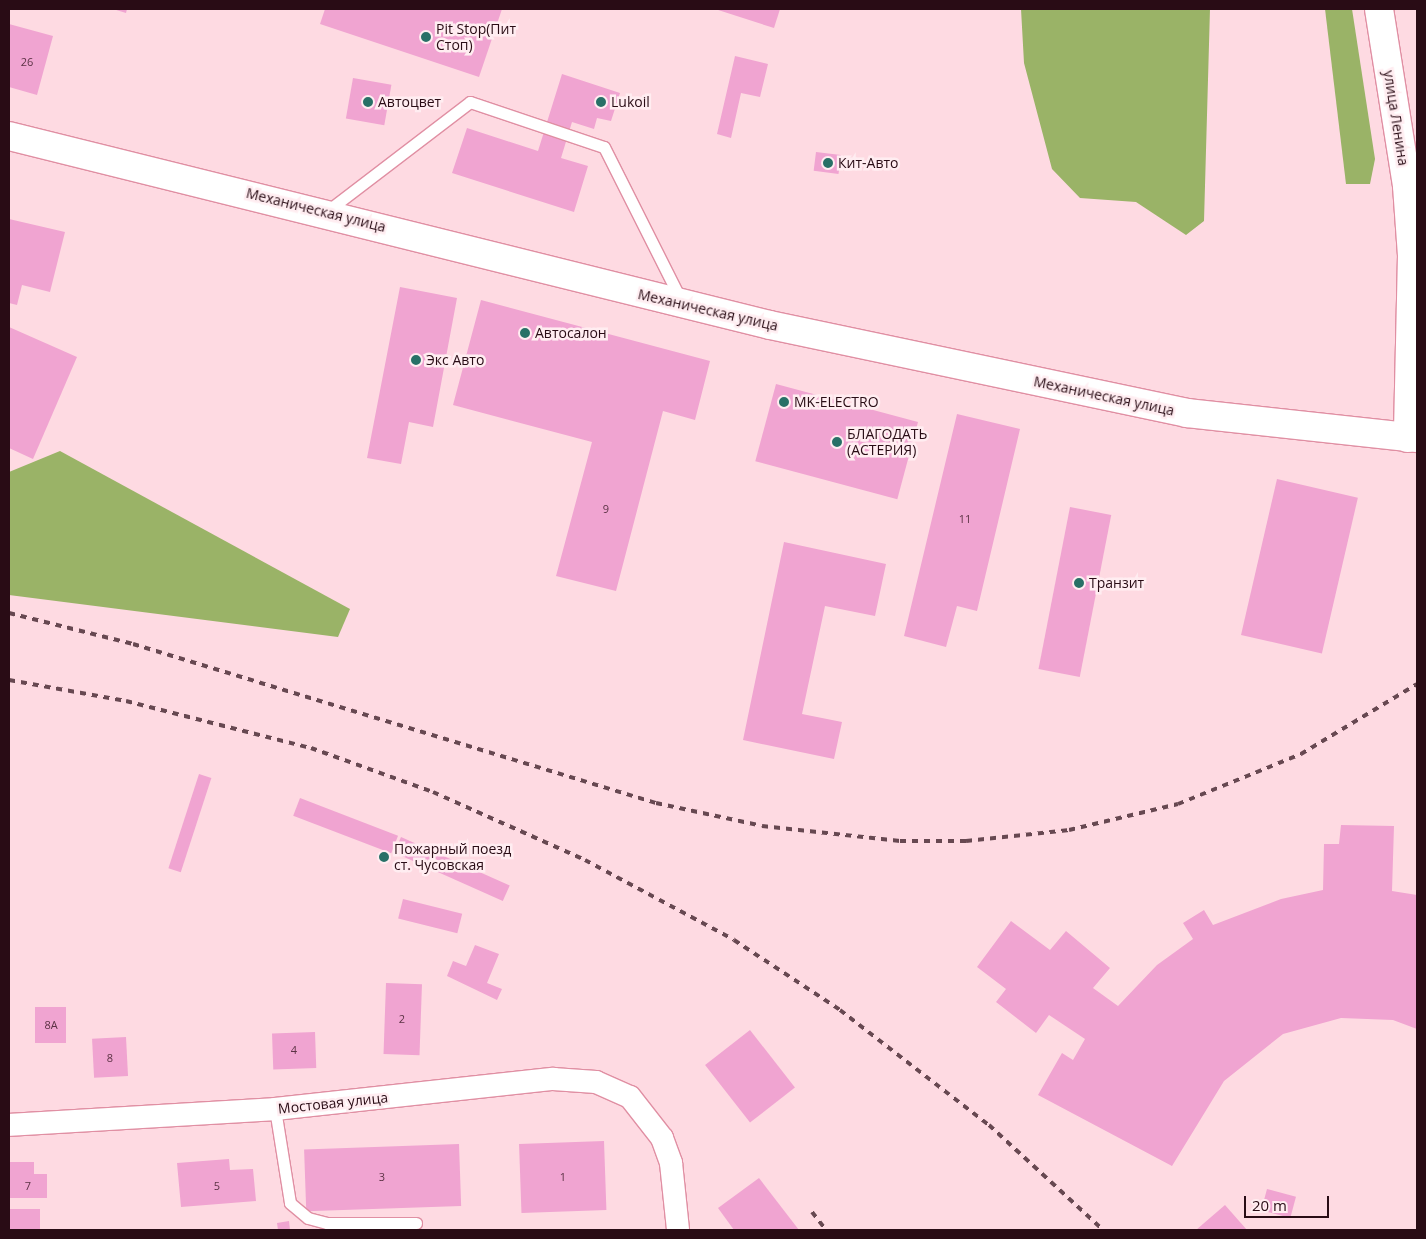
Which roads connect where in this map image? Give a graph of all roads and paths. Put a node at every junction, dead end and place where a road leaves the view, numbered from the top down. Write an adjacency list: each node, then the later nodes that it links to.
1 (1379, 9): 5 (main road, улица Ленина)
2 (9, 136): 3 (main road, Механическая улица)
3 (326, 212): 4 (main road, Механическая улица); 4 (lane)
4 (684, 306): 5 (main road, Механическая улица)
5 (1412, 438)
6 (275, 1109): 7 (street, Мостовая улица); 9 (lane); 10 (street, Мостовая улица)
7 (9, 1125)
8 (416, 1223): 9 (lane)
9 (308, 1224)
10 (678, 1230)

